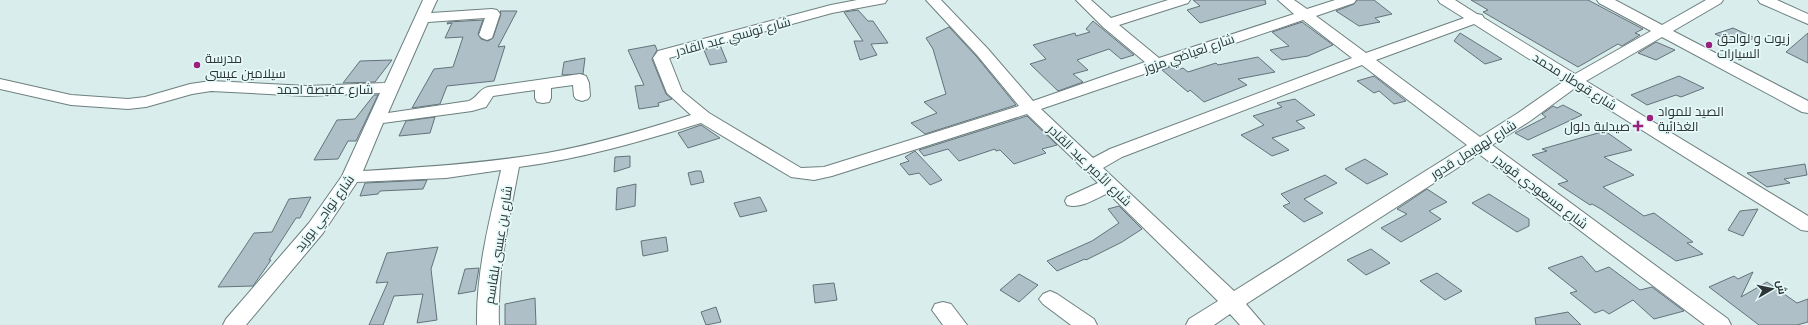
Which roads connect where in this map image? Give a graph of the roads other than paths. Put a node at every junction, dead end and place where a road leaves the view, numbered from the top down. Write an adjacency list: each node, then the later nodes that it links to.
1 (430, 0): 13 (street, شارع نواجي بوزيد)
2 (880, 0): 27 (street, شارع تونسي عبد القادر)
3 (932, 0): 25 (street, شارع الأمير عبد القادر)
4 (1083, 0): 16 (street)
5 (1183, 0): 16 (street)
6 (1285, 0): 12 (street, شارع مسعودي قويدر)
7 (1349, 0): 12 (street, شارع لعياضي مزوز)
8 (1445, 0): 14 (street, شارع قوطار محمد)
9 (1604, 0): 17 (street)
10 (1716, 0): 17 (street, شارع لهويمل قدور)
11 (1765, 0): 15 (street)
12 (1305, 15): 19 (street, شارع مسعودي قويدر); 20 (street, شارع لعياضي مزوز)
13 (422, 18): 18 (street); 23 (street, شارع نواجي بوزيد)
14 (1477, 18): 19 (street); 21 (street, شارع قوطار محمد)
15 (1808, 20)
16 (1108, 24): 20 (street)
17 (1662, 30): 21 (street, شارع لهويمل قدور); 26 (street)
18 (487, 35)
19 (1364, 59): 29 (street, شارع مسعودي قويدر); 31 (street)
20 (1157, 64): 25 (street, شارع لعياضي مزوز)
21 (1574, 81): 29 (street, شارع لهويمل قدور); 35 (street, شارع قوطار محمد)
22 (0, 84): 23 (street, شارع عفيصة احمد)
23 (391, 88): 28 (street, شارع نواجي بوزيد)
24 (582, 96): 28 (street)
25 (1029, 107): 27 (street, شارع تونسي عبد القادر); 31 (street, شارع الأمير عبد القادر)
26 (1808, 108)
27 (703, 117): 30 (street)
28 (378, 119): 32 (street, شارع نواجي بوزيد)
29 (1479, 146): 37 (street, شارع لهويمل قدور); 43 (street, شارع مسعودي قويدر)
30 (511, 164): 32 (street); 39 (street, شارع بن عيسى بلقاسم)
31 (1091, 167): 33 (street, شارع الأمير عبد القادر)
32 (351, 177): 38 (street, شارع نواجي بوزيد)
33 (1110, 185): 34 (street); 37 (street, شارع الأمير عبد القادر)
34 (1074, 201)
35 (1808, 224)
36 (1050, 299): 40 (street)
37 (1232, 302): 41 (street, شارع لهويمل قدور); 42 (street, شارع الأمير عبد القادر)
38 (234, 325)
39 (488, 325)
40 (1086, 325)
41 (1197, 325)
42 (1253, 325)
43 (1720, 325)

